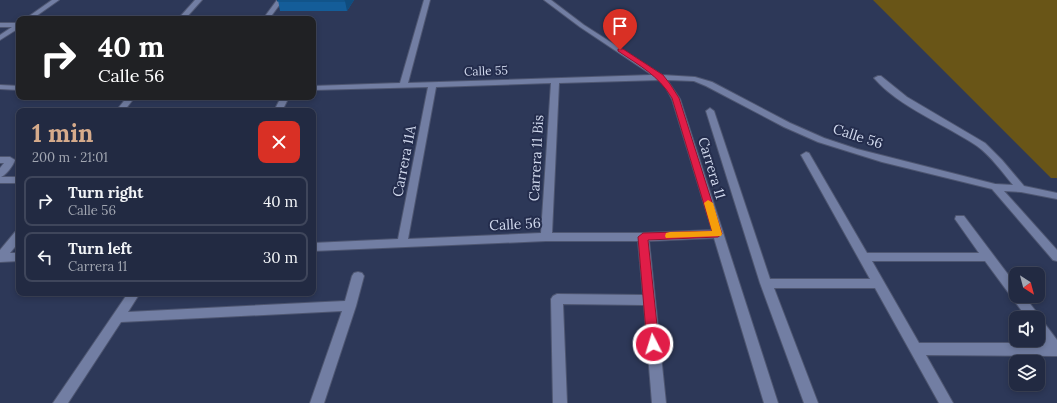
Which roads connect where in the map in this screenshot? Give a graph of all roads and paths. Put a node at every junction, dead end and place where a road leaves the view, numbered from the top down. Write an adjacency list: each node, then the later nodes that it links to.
1 (56, 0): 6 (street)
2 (199, 0): 7 (street)
3 (280, 0): 8 (street)
4 (427, 0): 17 (street)
5 (546, 0): 13 (street, Carrera 11)
6 (32, 16)
7 (184, 16)
8 (268, 16)
9 (0, 25): 10 (street)
10 (16, 25)
11 (16, 27): 12 (street)
12 (0, 38)
13 (660, 77): 15 (street, Calle 55); 29 (street, Calle 56); 33 (street, Carrera 11)
14 (878, 78): 30 (street)
15 (555, 81): 16 (street, Calle 55); 34 (street, Carrera 11 Bis)
16 (434, 84): 17 (street, Calle 55); 37 (street, Carrera 11A)
17 (403, 85): 20 (street, Calle 55)
18 (0, 87): 19 (street)
19 (16, 88)
20 (316, 88)
21 (129, 100): 22 (street)
22 (122, 108)
23 (710, 111): 45 (street)
24 (806, 155): 40 (street)
25 (0, 160): 26 (street)
26 (0, 174)
27 (0, 180): 28 (street)
28 (16, 180)
29 (995, 186): 30 (street, Calle 56); 42 (street)
30 (1021, 189): 31 (street, Calle 56)
31 (1057, 196)
32 (960, 219): 41 (street)
33 (718, 234): 35 (street, Calle 56); 59 (street, Carrera 11)
34 (546, 237): 35 (street, Calle 56); 37 (street, Calle 56)
35 (643, 237): 49 (street)
36 (16, 239): 43 (street)
37 (402, 244): 38 (street, Calle 56)
38 (316, 247)
39 (16, 257): 43 (street)
40 (864, 257): 41 (street); 46 (street)
41 (989, 257): 47 (street)
42 (1057, 257)
43 (0, 258)
44 (358, 276): 50 (street)
45 (766, 283): 46 (street); 60 (street)
46 (879, 284): 53 (street)
47 (1009, 284)
48 (132, 296): 51 (street)
49 (649, 300): 57 (street); 58 (street)
50 (350, 306): 51 (street); 56 (street)
51 (118, 317): 55 (street)
52 (1045, 334): 54 (street)
53 (916, 349): 54 (street); 61 (street)
54 (1057, 350)
55 (60, 403)
56 (317, 403)
57 (560, 403)
58 (659, 403)
59 (772, 403)
60 (811, 403)
61 (946, 403)

